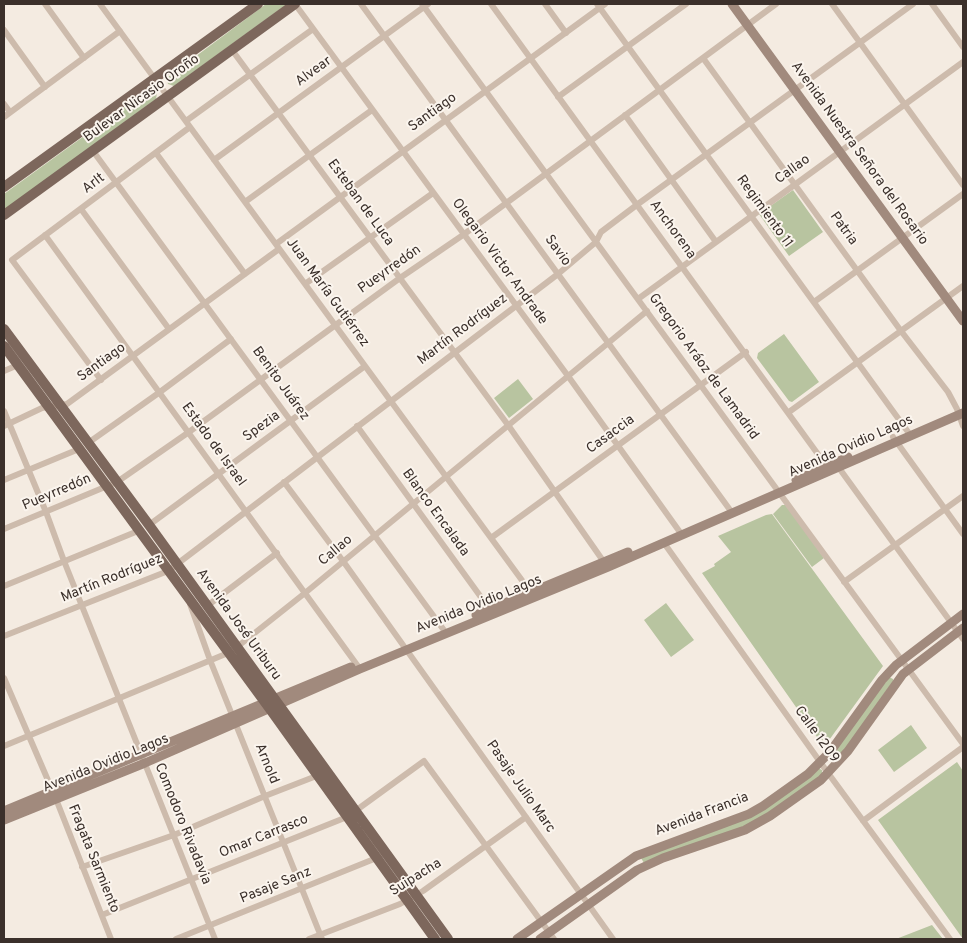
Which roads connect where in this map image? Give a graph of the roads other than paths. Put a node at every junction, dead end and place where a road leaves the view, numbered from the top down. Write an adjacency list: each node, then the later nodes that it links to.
1 (46, 4): 26 (street)
2 (100, 4): 19 (street, Juan María Gutiérrez)
3 (258, 4): 32 (main road, Bulevar Nicasio Oroño)
4 (295, 4): 17 (street, Olegario Victor Andrade); 25 (main road, Bulevar Nicasio Oroño)
5 (361, 4): 21 (street, Savio)
6 (491, 4): 27 (street, Anchorena)
7 (544, 4): 20 (street)
8 (686, 4): 23 (street)
9 (732, 4): 16 (street, Avenida Nuestra Señora del Rosario)
10 (776, 4): 16 (street, Pueyrredón)
11 (832, 4): 22 (street)
12 (913, 4): 22 (street, Martín Rodríguez)
13 (932, 4): 24 (street)
14 (425, 5): 21 (street, Alvear); 35 (street, Gregorio Aráoz de Lamadrid)
15 (601, 5): 20 (street, Santiago); 23 (street, Regimiento 11)
16 (747, 25): 28 (street, Pueyrredón); 34 (street, Avenida Nuestra Señora del Rosario)
17 (312, 29): 30 (street, Olegario Victor Andrade); 31 (street)
18 (4, 30): 33 (street)
19 (120, 31): 26 (street); 32 (street, Juan María Gutiérrez)
20 (566, 33): 27 (street, Santiago)
21 (384, 36): 30 (street, Alvear); 46 (street, Savio)
22 (860, 42): 34 (street, Martín Rodríguez); 40 (street)
23 (628, 46): 36 (street, Regimiento 11); 38 (street)
24 (963, 47)
25 (232, 50): 31 (street, Esteban de Luca); 37 (main road, Bulevar Nicasio Oroño)
26 (84, 58): 33 (street)
27 (531, 58): 35 (street, Santiago); 38 (street, Anchorena)
28 (703, 58): 36 (street, Pueyrredón); 48 (street, Patria)
29 (963, 62): 40 (street, Callao)
30 (342, 68): 41 (street, Olegario Victor Andrade); 43 (street, Alvear)
31 (250, 75): 43 (street, Esteban de Luca); 47 (street)
32 (154, 78): 37 (street, Juan María Gutiérrez); 63 (main road, Bulevar Nicasio Oroño)
33 (45, 87): 42 (street)
34 (794, 89): 48 (street, Martín Rodríguez); 53 (street, Avenida Nuestra Señora del Rosario)
35 (485, 90): 46 (street, Santiago); 58 (street, Gregorio Aráoz de Lamadrid)
36 (660, 90): 44 (street, Pueyrredón); 55 (street, Regimiento 11)
37 (168, 97): 47 (street, Juan María Gutiérrez); 52 (main road, Bulevar Nicasio Oroño)
38 (558, 97): 50 (street, Anchorena)
39 (4, 104): 42 (street)
40 (905, 104): 53 (street, Callao); 62 (street)
41 (372, 110): 51 (street, Olegario Victor Andrade); 56 (street)
42 (10, 112): 45 (street)
43 (279, 114): 56 (street, Esteban de Luca); 57 (street, Alvear)
44 (625, 115): 50 (street, Pueyrredón); 59 (street)
45 (4, 117)
46 (445, 120): 51 (street, Santiago); 68 (street, Savio)
47 (186, 121): 49 (street, Juan María Gutiérrez)
48 (750, 122): 55 (street, Martín Rodríguez); 61 (street, Patria)
49 (190, 128): 54 (street, Arlt); 57 (street, Juan María Gutiérrez)
50 (592, 140): 58 (street, Pueyrredón); 69 (street, Anchorena)
51 (402, 150): 64 (street, Olegario Victor Andrade); 66 (street, Santiago)
52 (93, 151): 60 (street, Benito Juárez); 71 (main road, Bulevar Nicasio Oroño)
53 (840, 152): 61 (street, Callao); 76 (street, Avenida Nuestra Señora del Rosario)
54 (156, 153): 60 (street, Arlt); 82 (street)
55 (706, 154): 59 (street, Martín Rodríguez); 72 (street, Regimiento 11)
56 (310, 156): 66 (street, Esteban de Luca); 67 (street)
57 (214, 160): 67 (street, Juan María Gutiérrez)
58 (546, 173): 68 (street, Pueyrredón); 77 (street, Gregorio Aráoz de Lamadrid)
59 (672, 180): 69 (street, Martín Rodríguez); 78 (street)
60 (116, 183): 70 (street, Arlt); 90 (street, Benito Juárez)
61 (795, 184): 72 (street, Callao); 81 (street, Patria)
62 (963, 185)
63 (4, 187)
64 (433, 193): 73 (street, Olegario Victor Andrade); 75 (street)
65 (963, 194): 76 (street)
66 (340, 197): 75 (street, Esteban de Luca); 79 (street, Santiago)
67 (245, 202): 79 (street, Juan María Gutiérrez)
68 (506, 203): 73 (street, Pueyrredón); 83 (street, Savio)
69 (638, 204): 77 (street, Martín Rodríguez); 80 (street, Anchorena)
70 (81, 209): 74 (street, Arlt); 96 (street)
71 (4, 215)
72 (752, 216): 78 (street, Callao); 89 (street, Regimiento 11)
73 (463, 235): 84 (street, Pueyrredón); 91 (street, Olegario Victor Andrade)
74 (45, 236): 103 (street, Estado de Israel); 109 (street, Arlt)
75 (371, 238): 84 (street, Esteban de Luca); 85 (street)
76 (903, 238): 81 (street); 87 (street, Avenida Nuestra Señora del Rosario)
77 (596, 242): 83 (street, Martín Rodríguez); 88 (street, Gregorio Aráoz de Lamadrid)
78 (716, 242): 80 (street, Callao)
79 (278, 246): 82 (street, Santiago); 85 (street, Juan María Gutiérrez)
80 (682, 266): 88 (street, Callao); 102 (street, Anchorena)
81 (857, 270): 89 (street); 97 (street, Patria)
82 (245, 274): 90 (street, Santiago)
83 (558, 274): 91 (street, Martín Rodríguez); 99 (street, Savio)
84 (400, 278): 94 (street, Pueyrredón); 101 (street, Esteban de Luca)
85 (305, 284): 94 (street, Juan María Gutiérrez)
86 (963, 286): 87 (street)
87 (947, 298): 93 (street, Avenida Nuestra Señora del Rosario); 97 (street)
88 (638, 299): 92 (street, Gregorio Aráoz de Lamadrid)
89 (814, 302): 104 (street, Regimiento 11)
90 (204, 303): 96 (street, Santiago); 98 (street, Benito Juárez)
91 (516, 306): 101 (street, Martín Rodríguez); 108 (street, Olegario Victor Andrade)
92 (647, 311): 99 (street, Callao); 111 (street, Gregorio Aráoz de Lamadrid)
93 (963, 321)
94 (335, 324): 106 (street, Juan María Gutiérrez); 110 (street, Pueyrredón)
95 (4, 329): 114 (main road, Avenida José Uriburu)
96 (169, 329): 103 (street, Santiago)
97 (901, 331): 104 (street); 117 (street, Patria)
98 (231, 340): 110 (street, Benito Juárez); 112 (street)
99 (608, 343): 108 (street, Callao); 119 (street, Savio)
100 (4, 346): 105 (main road, Avenida José Uriburu)
101 (454, 352): 113 (street, Martín Rodríguez); 122 (street, Esteban de Luca)
102 (746, 352): 111 (street, Casaccia); 118 (street, Anchorena)
103 (134, 356): 109 (street, Santiago); 112 (street, Estado de Israel)
104 (858, 362): 118 (street); 126 (street, Regimiento 11)
105 (18, 365): 107 (street); 115 (main road, Avenida José Uriburu)
106 (365, 366): 113 (street, Juan María Gutiérrez); 120 (street, Spezia)
107 (4, 370)
108 (568, 376): 122 (street, Callao); 129 (street, Olegario Victor Andrade)
109 (101, 380): 114 (street, Santiago)
110 (261, 380): 120 (street, Benito Juárez); 125 (street, Pueyrredón)
111 (700, 385): 119 (street, Casaccia); 140 (street, Gregorio Aráoz de Lamadrid)
112 (160, 392): 125 (street, Estado de Israel); 128 (street)
113 (390, 401): 123 (street, Martín Rodríguez); 135 (street, Juan María Gutiérrez)
114 (60, 406): 115 (street, Santiago); 128 (main road, Avenida José Uriburu)
115 (49, 408): 121 (street, Santiago); 130 (main road, Avenida José Uriburu)
116 (4, 411): 121 (street, Comodoro Rivadavia)
117 (961, 411): 124 (street, Patria); 126 (street, Avenida Ovidio Lagos)
118 (789, 412): 132 (street, Anchorena)
119 (660, 414): 129 (street, Casaccia); 146 (street, Savio)
120 (291, 421): 131 (street, Benito Juárez); 134 (street, Spezia)
121 (6, 425): 133 (street, Comodoro Rivadavia)
122 (508, 425): 135 (street, Callao); 141 (street, Esteban de Luca)
123 (357, 426): 131 (street, Martín Rodríguez); 143 (street, Blanco Encalada)
124 (963, 426)
125 (189, 432): 134 (street, Estado de Israel); 137 (street, Pueyrredón)
126 (909, 433): 127 (street, Avenida Ovidio Lagos)
127 (895, 440): 132 (street, Avenida Ovidio Lagos); 144 (street)
128 (88, 443): 137 (main road, Avenida José Uriburu)
129 (618, 446): 141 (street, Casaccia); 151 (street, Olegario Victor Andrade)
130 (79, 449): 133 (street); 139 (main road, Avenida José Uriburu)
131 (317, 457): 138 (street, Martín Rodríguez); 153 (street, Benito Juárez)
132 (832, 469): 140 (street, Avenida Ovidio Lagos); 156 (street, Anchorena)
133 (29, 470): 136 (street); 147 (street, Comodoro Rivadavia)
134 (219, 474): 145 (street, Estado de Israel); 148 (street, Spezia)
135 (446, 476): 143 (street, Callao); 154 (street, Juan María Gutiérrez)
136 (4, 480)
137 (117, 482): 139 (street, Pueyrredón); 148 (main road, Avenida José Uriburu)
138 (284, 482): 145 (street, Martín Rodríguez); 159 (street, Pasaje Julio Marc)
139 (106, 486): 147 (street, Pueyrredón); 150 (main road, Avenida José Uriburu)
140 (778, 491): 146 (street, Avenida Ovidio Lagos); 163 (street, Gregorio Aráoz de Lamadrid)
141 (554, 492): 154 (street, Casaccia); 161 (street, Esteban de Luca)
142 (963, 496): 144 (street)
143 (414, 504): 153 (street, Callao); 170 (street, Blanco Encalada)
144 (945, 509): 152 (street); 156 (street)
145 (246, 511): 157 (street, Estado de Israel); 160 (street, Martín Rodríguez)
146 (731, 511): 151 (street, Avenida Ovidio Lagos)
147 (46, 512): 149 (street, Pueyrredón); 158 (street, Comodoro Rivadavia)
148 (149, 525): 160 (main road, Avenida José Uriburu)
149 (4, 529)
150 (138, 531): 158 (street); 162 (main road, Avenida José Uriburu)
151 (681, 533): 155 (street, Avenida Ovidio Lagos); 161 (street, Avenida Ovidio Lagos)
152 (963, 534)
153 (375, 535): 159 (street, Callao); 173 (street, Benito Juárez)
154 (491, 538): 166 (street, Juan María Gutiérrez)
155 (664, 543): 161 (street, Avenida Ovidio Lagos); 190 (street, Calle 1209)
156 (895, 545): 163 (street); 172 (street, Anchorena)
157 (277, 553): 165 (street, Estado de Israel); 169 (street)
158 (64, 560): 164 (street); 168 (street, Comodoro Rivadavia)
159 (343, 561): 165 (street, Callao); 176 (street, Pasaje Julio Marc)
160 (176, 564): 162 (street, Martín Rodríguez); 169 (main road, Avenida José Uriburu)
161 (606, 564): 166 (street, Avenida Ovidio Lagos)
162 (168, 571): 167 (main road, Avenida José Uriburu); 168 (street, Martín Rodríguez)
163 (844, 582): 179 (street, Gregorio Aráoz de Lamadrid)
164 (4, 586)
165 (305, 593): 177 (street, Callao); 180 (street, Estado de Israel)
166 (532, 595): 170 (street, Avenida Ovidio Lagos)
167 (188, 598): 177 (main road, Avenida José Uriburu); 178 (street, Arnold)
168 (82, 605): 175 (street, Martín Rodríguez); 183 (street, Comodoro Rivadavia)
169 (206, 606): 177 (main road, Avenida José Uriburu)
170 (491, 612): 173 (street, Avenida Ovidio Lagos)
171 (963, 614): 172 (street, Avenida Francia)
172 (952, 622): 174 (street, Anchorena); 179 (street, Avenida Francia)
173 (445, 631): 176 (street, Avenida Ovidio Lagos)
174 (962, 633): 181 (street, Avenida Francia)
175 (4, 636)
176 (405, 647): 180 (street, Avenida Ovidio Lagos); 197 (street, Pasaje Julio Marc)
177 (232, 650): 178 (street, Callao); 184 (main road, Avenida José Uriburu)
178 (210, 660): 183 (street, Callao); 185 (street, Arnold)
179 (901, 660): 181 (street, Gregorio Aráoz de Lamadrid); 190 (street, Avenida Francia)
180 (359, 667): 184 (street, Avenida Ovidio Lagos)
181 (908, 670): 188 (street, Gregorio Aráoz de Lamadrid); 191 (street, Avenida Francia)
182 (4, 678): 186 (street, Fragata Sarmiento)
183 (120, 698): 186 (street, Callao); 189 (street, Comodoro Rivadavia)
184 (272, 704): 185 (street, Avenida Ovidio Lagos); 192 (main road, Avenida José Uriburu)
185 (235, 720): 189 (street, Avenida Ovidio Lagos); 194 (street, Arnold)
186 (27, 736): 187 (street, Callao); 193 (street, Fragata Sarmiento)
187 (4, 746)
188 (963, 746): 199 (street)
189 (143, 758): 193 (street, Avenida Ovidio Lagos); 200 (street, Comodoro Rivadavia)
190 (820, 763): 191 (street, Calle 1209); 207 (street, Avenida Francia)
191 (828, 773): 199 (street, Calle 1209); 209 (street, Avenida Francia)
192 (322, 774): 194 (street); 196 (main road, Avenida José Uriburu)
193 (54, 795): 195 (street, Avenida Ovidio Lagos); 198 (street, Avenida Ovidio Lagos); 204 (street, Fragata Sarmiento)
194 (265, 796): 200 (street); 201 (street, Arnold)
195 (4, 811)
196 (351, 815): 201 (street, Omar Carrasco); 202 (street, Omar Carrasco); 203 (main road, Avenida José Uriburu)
197 (526, 817): 202 (street, Suipacha); 207 (street, Pasaje Julio Marc)
198 (4, 820)
199 (863, 821): 224 (street, Calle 1209)
200 (174, 836): 204 (street); 205 (street, Comodoro Rivadavia)
201 (284, 842): 205 (street, Omar Carrasco); 206 (street, Arnold)
202 (486, 846): 208 (street, Suipacha); 211 (street)
203 (381, 856): 206 (street, Pasaje Sanz); 208 (main road, Avenida José Uriburu)
204 (82, 867): 210 (street, Fragata Sarmiento)
205 (191, 880): 210 (street, Omar Carrasco); 212 (street, Comodoro Rivadavia)
206 (302, 888): 212 (street, Pasaje Sanz); 214 (street, Arnold)
207 (580, 894): 209 (street, Pasaje Julio Marc); 211 (street, Avenida Francia)
208 (411, 898): 214 (street, Suipacha); 219 (main road, Avenida José Uriburu); 220 (main road, Avenida José Uriburu)
209 (588, 904): 213 (street, Avenida Francia); 223 (street, Pasaje Julio Marc)
210 (102, 915): 215 (street, Fragata Sarmiento)
211 (541, 922): 213 (street); 221 (street, Avenida Francia)
212 (210, 926): 216 (street, Pasaje Sanz); 217 (street, Comodoro Rivadavia)
213 (552, 936): 222 (street, Avenida Francia)
214 (321, 937): 218 (street, Suipacha)
215 (112, 939)
216 (176, 939)
217 (215, 939)
218 (309, 939)
219 (435, 939)
220 (448, 939)
221 (517, 939)
222 (540, 939)
223 (613, 939)
224 (950, 939)

